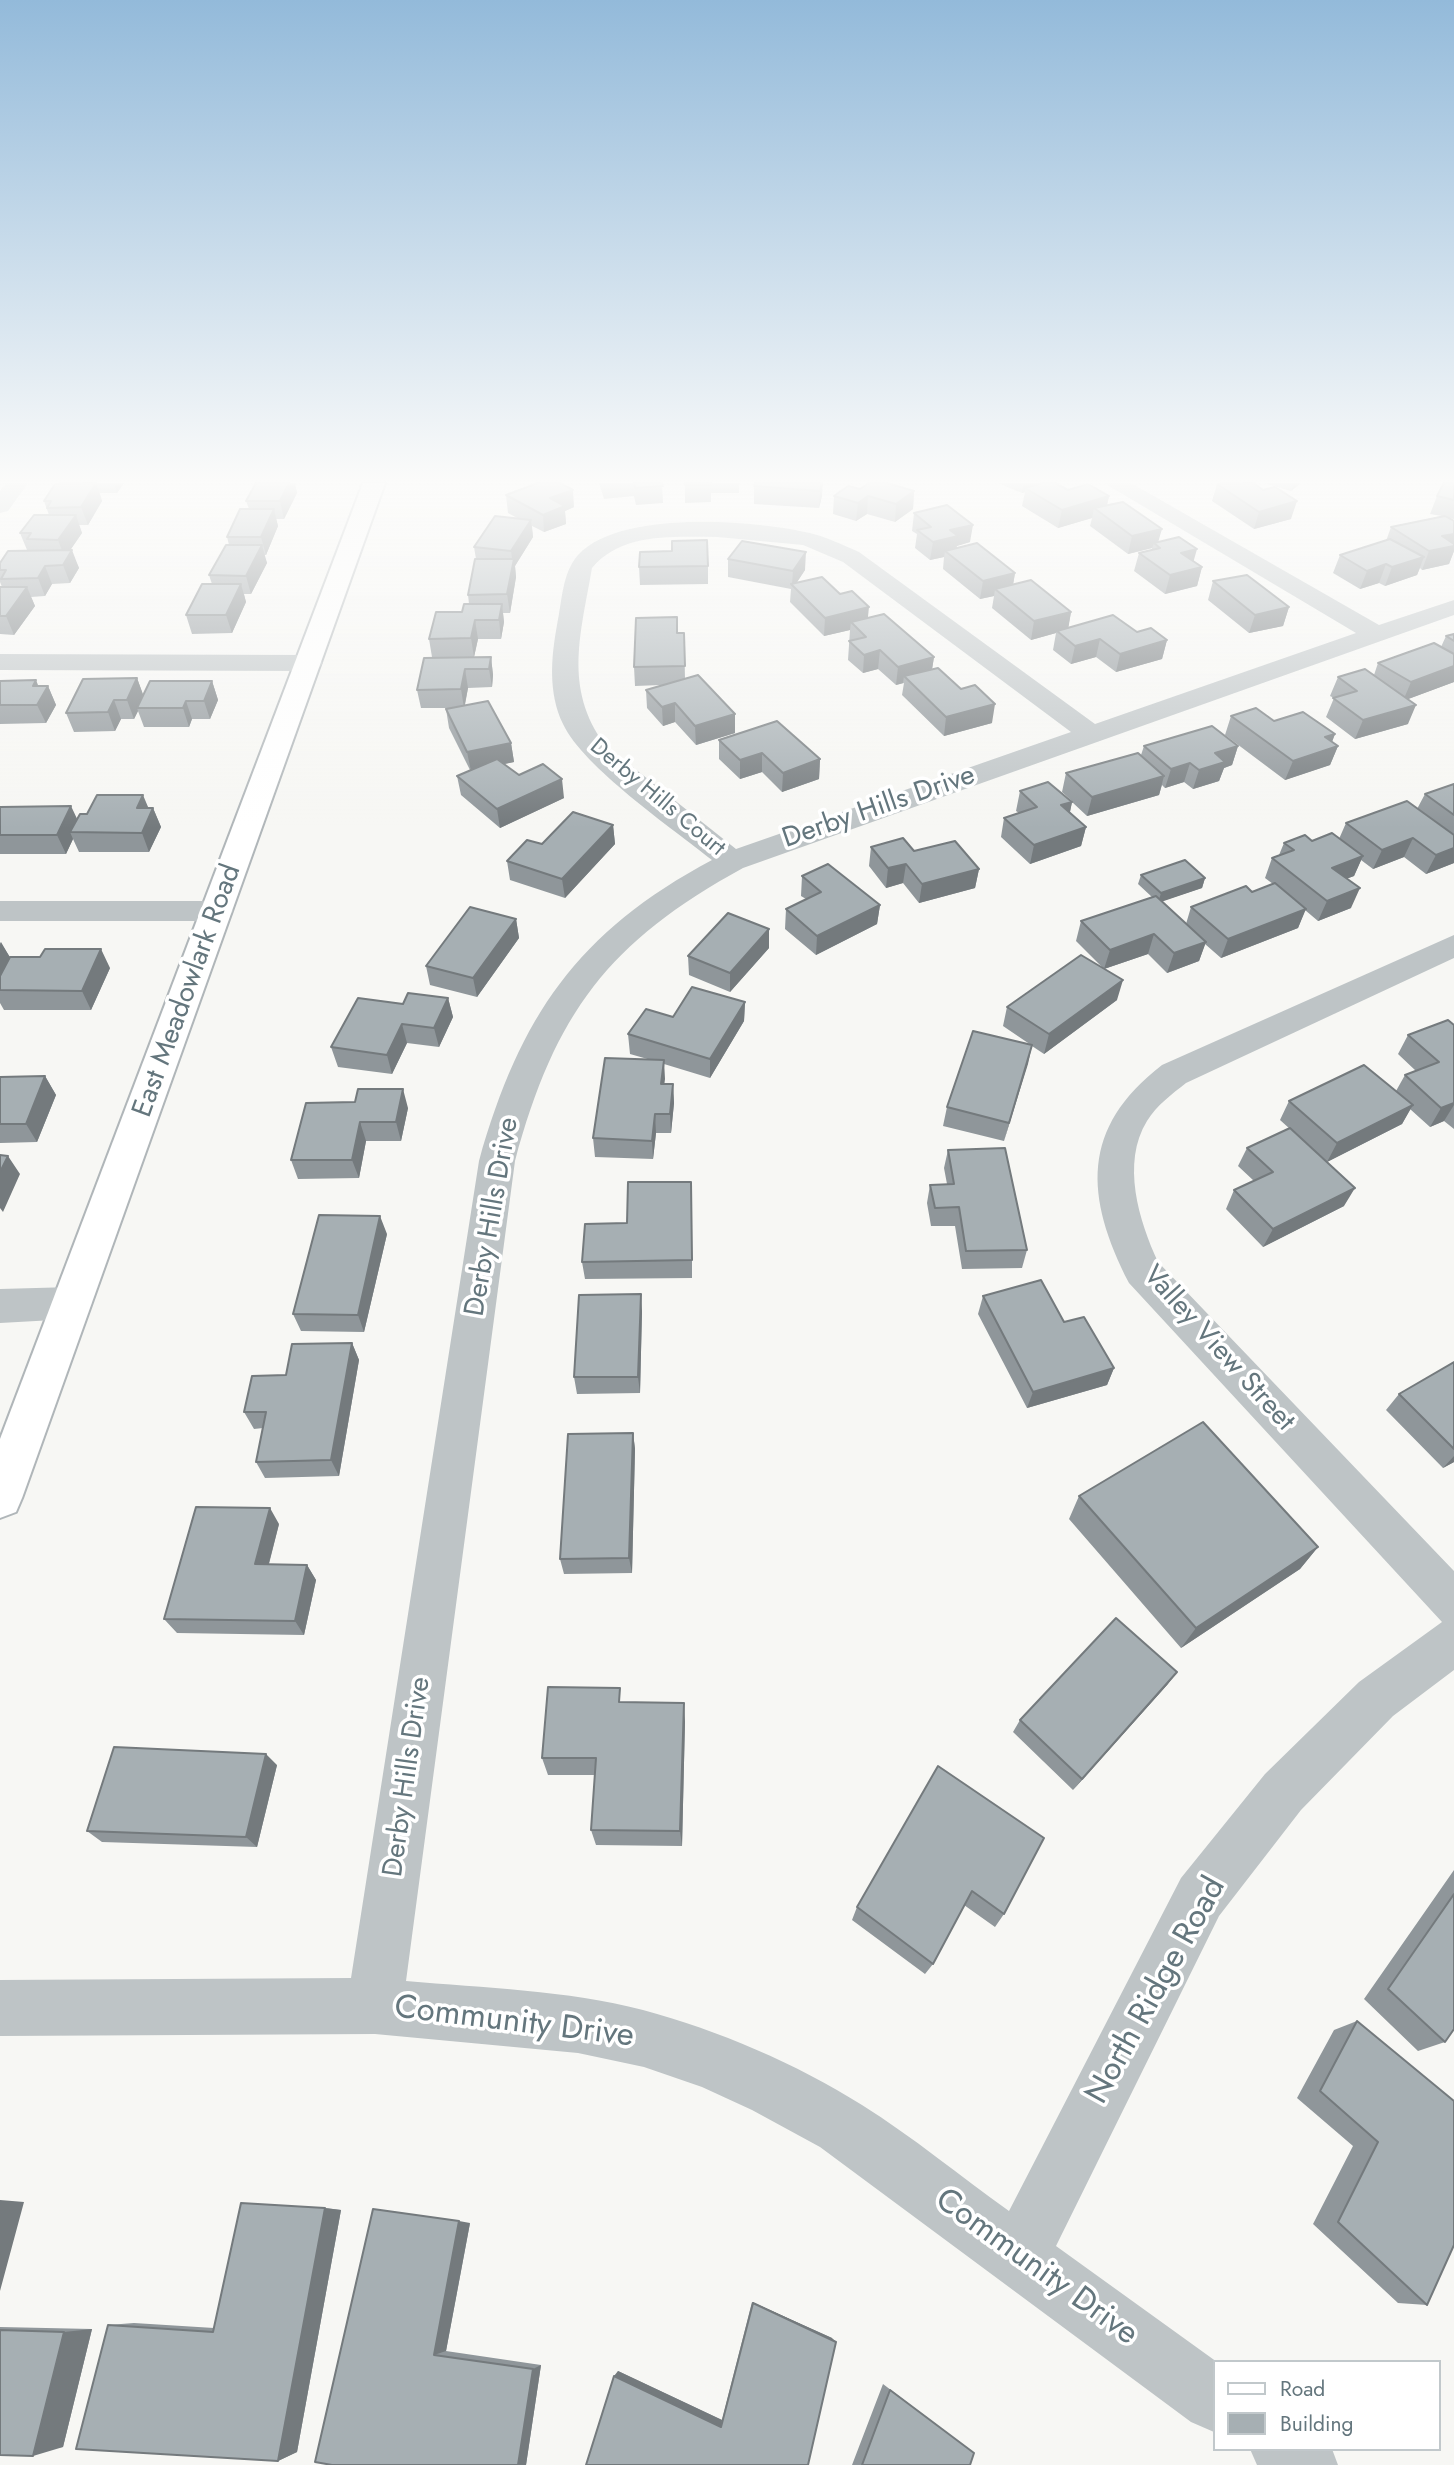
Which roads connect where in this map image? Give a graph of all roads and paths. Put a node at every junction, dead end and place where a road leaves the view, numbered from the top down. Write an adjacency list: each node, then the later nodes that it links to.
1 (333, 598): 8 (main road, East Meadowlark Road)
2 (575, 598): 10 (street, Derby Hills Court)
3 (907, 598): 9 (street, Derby Hills Court)
4 (1315, 598): 6 (street)
5 (1454, 607): 6 (street, Derby Hills Drive)
6 (1377, 634): 9 (street, Derby Hills Drive)
7 (0, 662): 8 (street)
8 (310, 663): 12 (main road, East Meadowlark Road)
9 (1091, 734): 10 (street, Derby Hills Drive)
10 (732, 861): 19 (street, Derby Hills Drive)
11 (0, 911): 12 (street)
12 (217, 911): 14 (main road, East Meadowlark Road)
13 (1454, 945): 17 (street, Valley View Street)
14 (72, 1303): 15 (street); 16 (main road, East Meadowlark Road)
15 (0, 1306)
16 (0, 1498)
17 (1454, 1604)
18 (1454, 1640): 21 (street, North Ridge Road)
19 (374, 2006): 20 (street, Community Drive); 21 (street, Community Drive)
20 (0, 2008)
21 (1019, 2255): 22 (street, Community Drive)
22 (1212, 2398)
23 (1286, 2451): 24 (street)
24 (1305, 2465)

